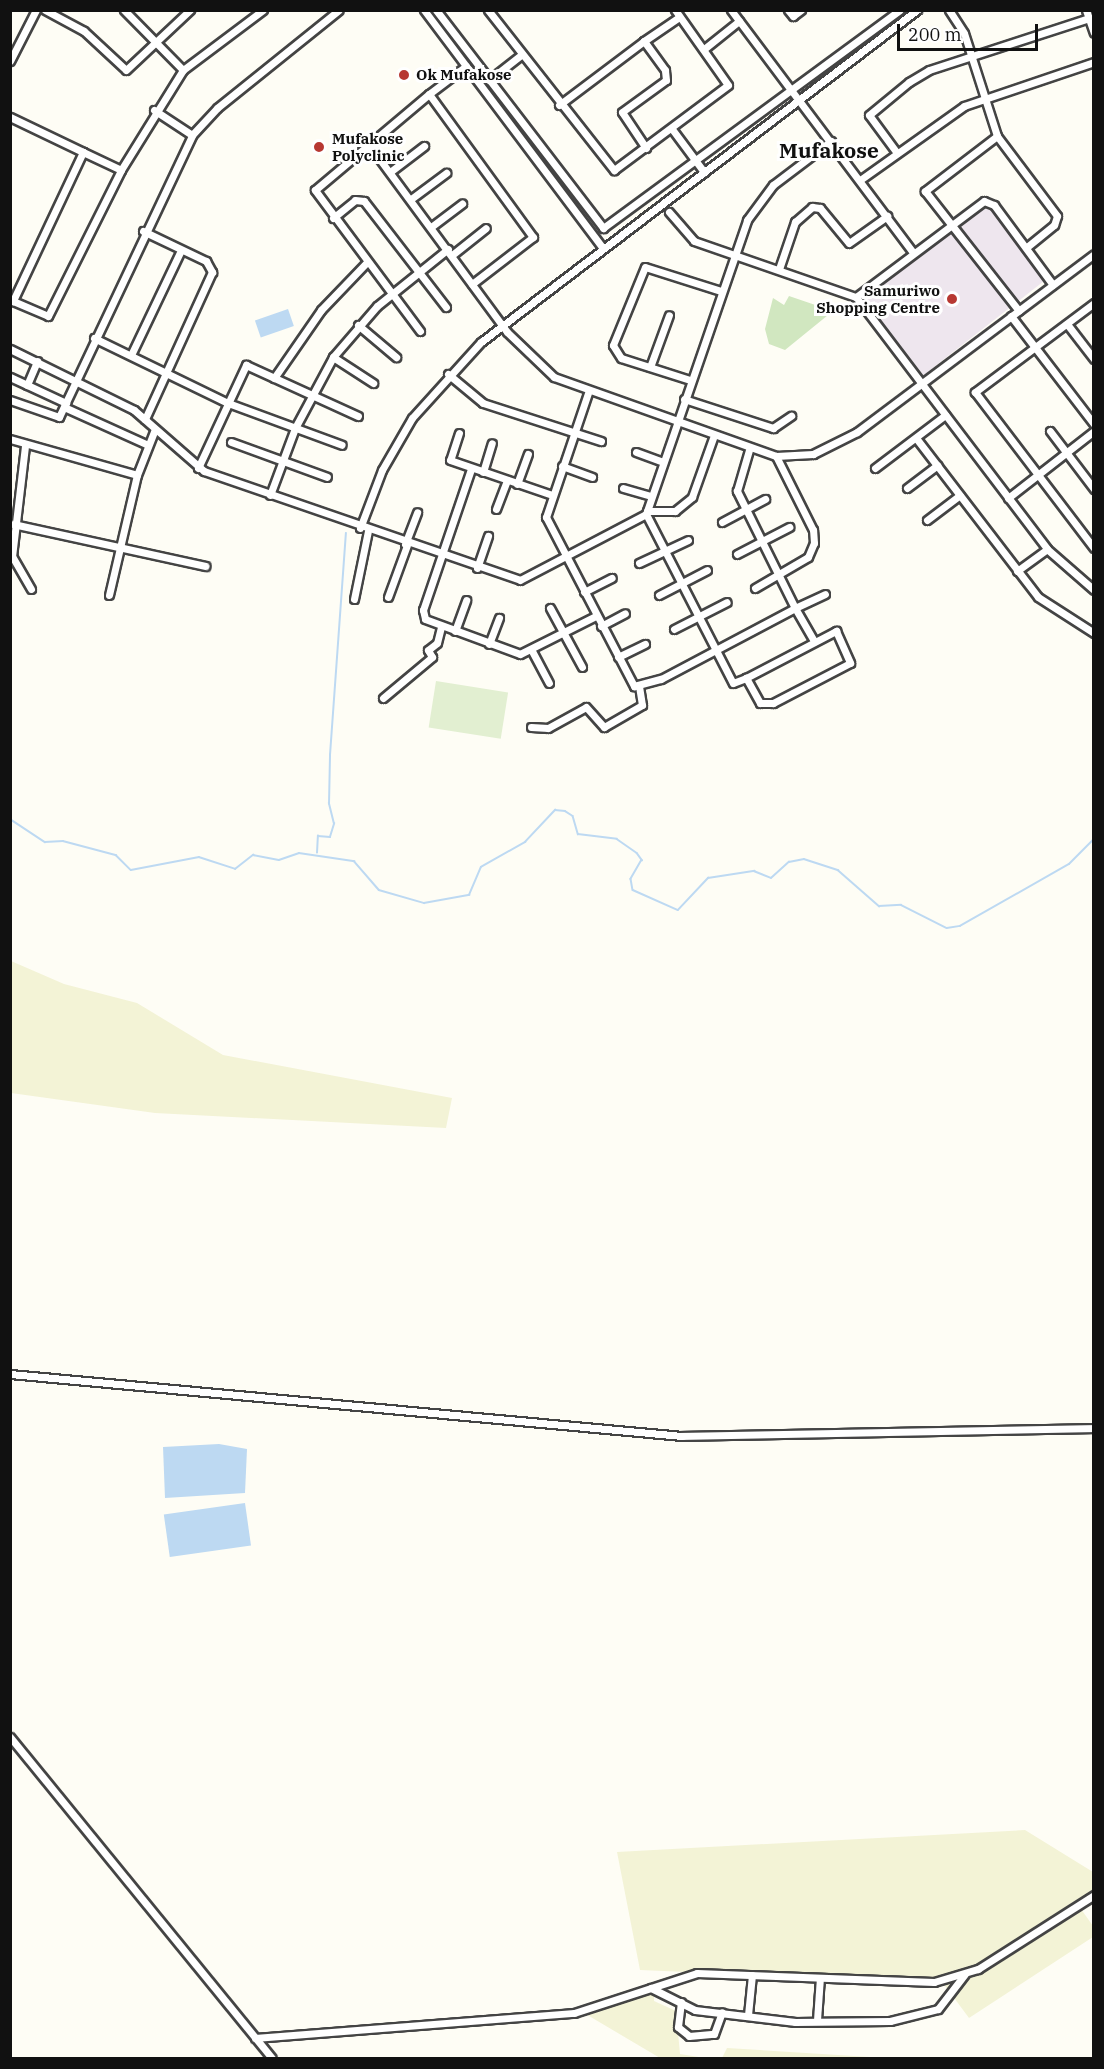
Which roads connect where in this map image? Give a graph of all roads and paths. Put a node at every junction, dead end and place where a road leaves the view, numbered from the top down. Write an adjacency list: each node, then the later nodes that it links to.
1 (36, 10): 25 (street)
2 (45, 10): 20 (street)
3 (124, 10): 20 (street)
4 (190, 10): 20 (street)
5 (263, 10): 28 (street)
6 (339, 10): 38 (street)
7 (424, 10): 27 (street)
8 (436, 10): 29 (street)
9 (488, 10): 23 (street)
10 (731, 10): 18 (street)
11 (788, 10): 12 (street)
12 (801, 10)
13 (900, 10): 30 (street)
14 (917, 10): 33 (street)
15 (949, 10): 24 (street)
16 (677, 14): 21 (street); 22 (street)
17 (1087, 14): 19 (street); 24 (street)
18 (739, 21): 22 (street); 30 (street)
19 (1094, 33)
20 (155, 41): 28 (street)
21 (644, 41): 34 (street); 43 (street)
22 (704, 49): 37 (street)
23 (521, 55): 29 (street); 34 (street)
24 (972, 57): 32 (street); 45 (street)
25 (10, 61)
26 (1094, 62): 32 (street)
27 (466, 66): 31 (street); 61 (street)
28 (183, 70): 35 (street)
29 (489, 80): 46 (street)
30 (793, 92): 33 (street); 46 (street)
31 (429, 94): 41 (street); 71 (street)
32 (986, 97): 39 (street); 45 (street)
33 (799, 100): 40 (street); 49 (street)
34 (559, 105): 43 (street)
35 (154, 110): 38 (street); 47 (street)
36 (10, 117): 44 (street)
37 (672, 129): 43 (street); 46 (street)
38 (192, 135): 60 (street)
39 (997, 136): 57 (street); 62 (street)
40 (831, 141): 51 (street); 67 (street)
41 (367, 142): 48 (street); 56 (street)
42 (424, 147): 48 (street)
43 (646, 148)
44 (83, 152): 47 (street); 76 (street)
45 (897, 153): 51 (street)
46 (697, 164): 49 (street)
47 (121, 170): 76 (street)
48 (390, 172): 52 (street)
49 (704, 172): 61 (street)
50 (446, 173): 52 (street)
51 (860, 180): 55 (street)
52 (411, 199): 58 (street)
53 (462, 204): 58 (street)
54 (669, 212): 67 (street)
55 (887, 216): 65 (street); 69 (street)
56 (333, 218): 68 (street); 70 (street)
57 (950, 224): 62 (street); 65 (street); 79 (street)
58 (431, 227): 64 (street)
59 (486, 228): 64 (street)
60 (143, 231): 63 (street); 86 (street)
61 (602, 248): 84 (street)
62 (1026, 248): 72 (street)
63 (181, 250): 89 (street); 95 (street)
64 (450, 252): 70 (street); 71 (street)
65 (913, 252): 75 (street)
66 (1094, 254): 72 (street)
67 (734, 255): 69 (street); 73 (street)
68 (366, 263): 74 (street); 98 (street)
69 (779, 269): 75 (street)
70 (418, 273): 74 (street); 78 (street)
71 (472, 284): 84 (street)
72 (1053, 285): 79 (street)
73 (721, 291): 94 (street); 100 (street)
74 (390, 295): 83 (street); 85 (street)
75 (856, 297): 103 (street)
76 (12, 303)
77 (1094, 303): 82 (street)
78 (446, 307)
79 (1019, 311): 81 (street)
80 (669, 315): 94 (street)
81 (1011, 316): 87 (street); 103 (street)
82 (1068, 324): 87 (street); 92 (street)
83 (358, 325): 90 (street); 91 (street)
84 (502, 325): 96 (street); 104 (street)
85 (420, 331)
86 (94, 338): 89 (street); 99 (street)
87 (1035, 347): 115 (street); 145 (street)
88 (10, 349): 93 (street)
89 (131, 356): 95 (street)
90 (333, 357): 101 (street); 105 (street)
91 (396, 357)
92 (1094, 359)
93 (37, 361): 99 (street); 102 (street)
94 (650, 367): 100 (street)
95 (165, 372): 108 (street); 113 (street)
96 (448, 374): 121 (street); 167 (street)
97 (10, 377): 102 (street)
98 (274, 378): 105 (street); 108 (street)
99 (75, 380): 109 (street); 113 (street)
100 (690, 380): 106 (street)
101 (373, 383)
102 (27, 385): 109 (street)
103 (922, 385): 110 (street); 135 (street)
104 (588, 393): 114 (street); 121 (street)
105 (311, 395): 111 (street); 116 (street)
106 (684, 399): 112 (street); 114 (street)
107 (10, 400): 109 (street)
108 (228, 403): 116 (street); 140 (street)
109 (65, 405): 128 (street)
110 (945, 415): 123 (street); 157 (street)
111 (358, 416)
112 (791, 416)
113 (145, 419): 117 (street)
114 (675, 424): 122 (street); 137 (street)
115 (1094, 424)
116 (295, 428): 129 (street); 136 (street)
117 (155, 429): 128 (street); 140 (street)
118 (1050, 431): 133 (street)
119 (1094, 432): 133 (street)
120 (459, 433): 142 (street)
121 (573, 434): 125 (street); 139 (street)
122 (713, 438): 131 (street); 162 (street)
123 (916, 438): 138 (street); 141 (street)
124 (10, 439): 130 (street)
125 (601, 441)
126 (231, 442): 136 (street)
127 (492, 443): 143 (street)
128 (148, 445): 144 (street)
129 (342, 445)
130 (25, 446): 144 (street); 165 (street)
131 (749, 450): 135 (street); 159 (street)
132 (636, 452): 137 (street)
133 (1066, 452): 145 (street); 152 (street)
134 (528, 454): 149 (street)
135 (776, 456): 185 (street)
136 (282, 460): 146 (street); 153 (street)
137 (663, 462): 156 (street)
138 (937, 465): 151 (street); 155 (street)
139 (562, 466): 147 (street); 154 (street)
140 (198, 468): 153 (street)
141 (875, 468)
142 (471, 469): 143 (street); 178 (street)
143 (483, 472): 148 (street)
144 (137, 475): 174 (street)
145 (1036, 476): 157 (street); 173 (street)
146 (327, 477)
147 (592, 477)
148 (507, 480): 149 (street); 160 (street)
149 (517, 484): 154 (street)
150 (623, 488): 156 (street)
151 (907, 488)
152 (1094, 489)
153 (270, 495): 167 (street)
154 (552, 495): 179 (street)
155 (960, 495): 163 (street); 184 (street)
156 (651, 496): 162 (street)
157 (1008, 498): 175 (street)
158 (765, 499): 159 (street)
159 (745, 508): 164 (street); 171 (street)
160 (496, 509)
161 (417, 512): 172 (street)
162 (647, 512): 176 (street); 179 (street)
163 (927, 520)
164 (722, 522)
165 (12, 525): 174 (street); 189 (street)
166 (789, 527): 171 (street)
167 (360, 528): 168 (street)
168 (368, 531): 172 (street); 196 (street)
169 (488, 536): 182 (street)
170 (688, 540): 176 (street)
171 (761, 540): 177 (street); 185 (street)
172 (406, 545): 178 (street); 195 (street)
173 (1094, 548)
174 (120, 549): 181 (street); 193 (street)
175 (1047, 549): 184 (street); 190 (street)
176 (665, 551): 180 (street); 187 (street)
177 (737, 554)
178 (441, 556): 182 (street); 206 (street)
179 (566, 557): 182 (street); 191 (street)
180 (639, 563)
181 (206, 566)
182 (477, 568)
183 (707, 570): 187 (street)
184 (1017, 571): 209 (street)
185 (779, 574): 188 (street); 200 (street)
186 (612, 578): 191 (street)
187 (682, 584): 194 (street); 202 (street)
188 (755, 588)
189 (31, 589)
190 (1094, 590)
191 (584, 592): 203 (street)
192 (825, 594): 200 (street)
193 (109, 595)
194 (658, 595)
195 (388, 597)
196 (354, 598)
197 (466, 600): 208 (street)
198 (727, 602): 202 (street)
199 (550, 608): 210 (street)
200 (795, 608): 211 (street); 214 (street)
201 (625, 613): 205 (street)
202 (699, 615): 207 (street); 214 (street)
203 (596, 616): 205 (street); 210 (street)
204 (499, 618): 212 (street)
205 (601, 626): 216 (street)
206 (441, 627): 208 (street); 221 (street)
207 (674, 629)
208 (454, 631): 212 (street)
209 (1094, 633)
210 (564, 634): 215 (street); 217 (street)
211 (814, 640): 218 (street); 218 (street)
212 (489, 644): 215 (street)
213 (645, 644): 216 (street)
214 (716, 650): 218 (street); 220 (street)
215 (532, 651): 219 (street)
216 (618, 657): 220 (street)
217 (582, 667)
218 (746, 678)
219 (549, 683)
220 (639, 687): 222 (street)
221 (383, 698)
222 (531, 728)
223 (10, 1374): 224 (street)
224 (1094, 1428)
225 (10, 1737): 235 (street)
226 (1094, 1895): 227 (street)
227 (965, 1974): 229 (street); 234 (street)
228 (752, 1975): 229 (street); 230 (street); 233 (street)
229 (820, 1981): 234 (street)
230 (651, 1988): 231 (street); 235 (street)
231 (681, 2002): 232 (street); 232 (street)
232 (722, 2012): 233 (street)
233 (748, 2015): 234 (street)
234 (817, 2020)
235 (255, 2038): 236 (street)
236 (272, 2058)

